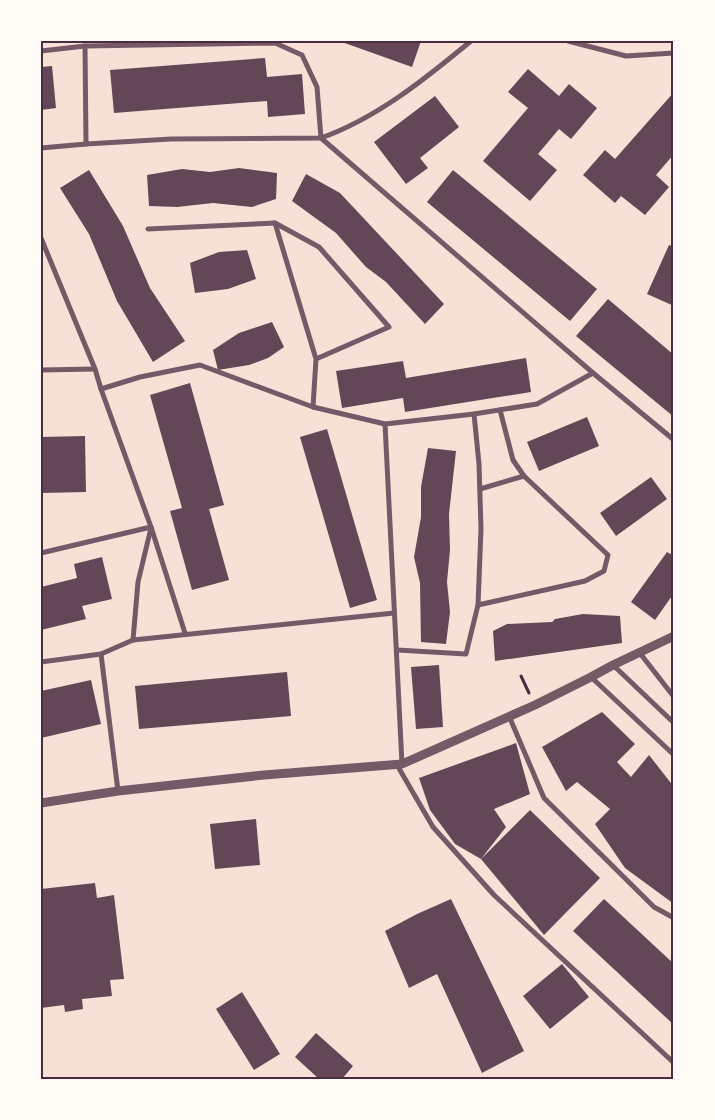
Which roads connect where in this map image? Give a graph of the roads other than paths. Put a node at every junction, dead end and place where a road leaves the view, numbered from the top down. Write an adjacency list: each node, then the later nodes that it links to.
1 (471, 41): 7 (street)
2 (568, 41): 6 (street)
3 (275, 42): 4 (street); 7 (street)
4 (85, 46): 5 (street); 8 (street)
5 (41, 51)
6 (674, 53)
7 (321, 138): 8 (street); 16 (street)
8 (86, 144): 9 (street)
9 (41, 148)
10 (275, 223): 11 (street); 13 (street); 13 (street)
11 (148, 229)
12 (41, 238): 14 (street)
13 (316, 359): 18 (street)
14 (95, 369): 15 (street); 17 (street)
15 (41, 370)
16 (593, 373): 19 (street); 22 (street)
17 (101, 389): 18 (street); 25 (street)
18 (313, 408): 21 (street)
19 (500, 410): 20 (street); 23 (street)
20 (474, 414): 21 (street); 24 (street)
21 (385, 424): 28 (street)
22 (674, 440)
23 (524, 476): 24 (street); 27 (street)
24 (480, 489): 27 (street)
25 (151, 527): 26 (street); 29 (street); 31 (street)
26 (41, 553)
27 (478, 605): 32 (street)
28 (394, 613): 29 (street); 32 (street)
29 (185, 634): 31 (street)
30 (674, 636): 33 (street)
31 (133, 640): 34 (street)
32 (397, 650): 42 (street)
33 (639, 652): 36 (street); 38 (street)
34 (101, 654): 35 (street); 43 (street)
35 (41, 662)
36 (613, 665): 37 (street); 40 (street)
37 (591, 677): 39 (street); 41 (street)
38 (674, 697)
39 (509, 716): 42 (street); 45 (street)
40 (674, 723)
41 (674, 755)
42 (399, 764): 43 (street); 46 (street)
43 (118, 792): 44 (street)
44 (41, 803)
45 (674, 918)
46 (674, 1063)

